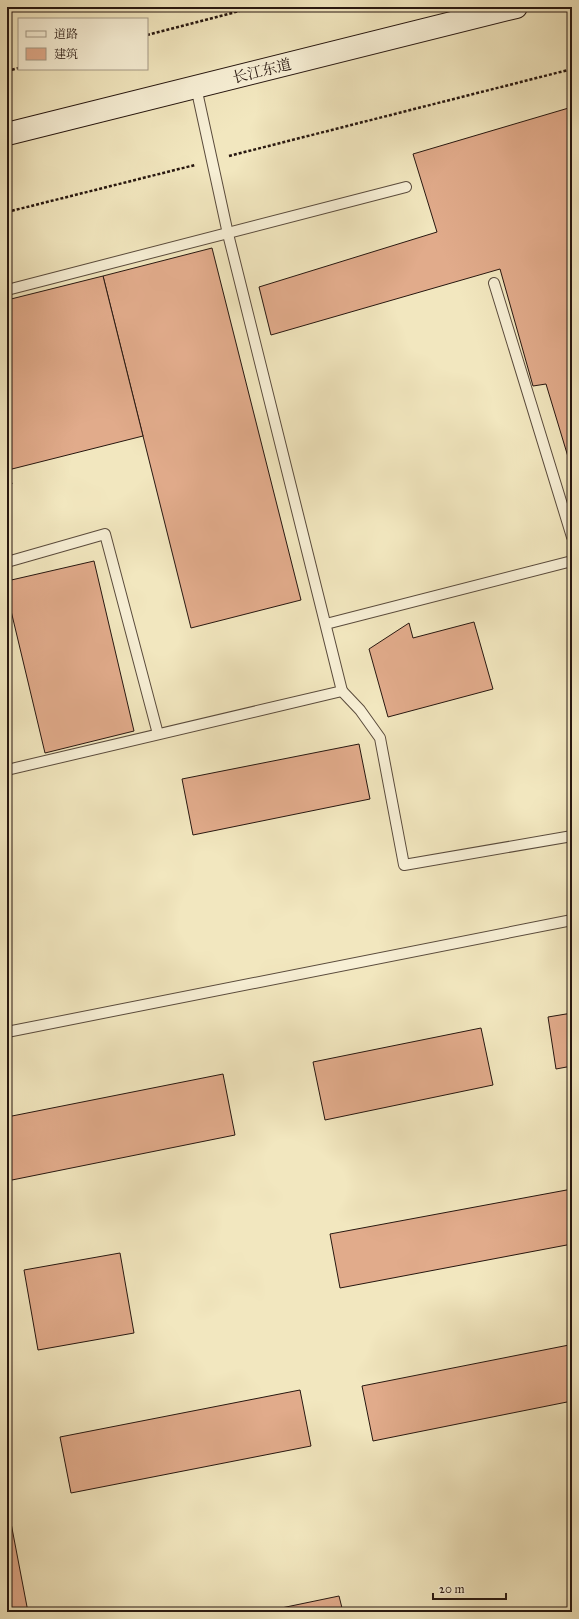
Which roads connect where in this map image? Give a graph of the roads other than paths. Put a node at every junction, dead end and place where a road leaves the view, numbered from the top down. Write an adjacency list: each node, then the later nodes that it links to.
1 (516, 7): 2 (main road, 长江东道)
2 (196, 87): 3 (main road, 长江东道); 5 (lane)
3 (7, 134)
4 (406, 187): 5 (lane)
5 (228, 234): 7 (lane); 11 (lane)
6 (494, 283): 8 (lane)
7 (7, 290)
8 (572, 537)
9 (572, 560): 11 (lane)
10 (7, 562): 13 (lane)
11 (326, 624): 12 (lane)
12 (342, 691): 13 (lane); 15 (lane)
13 (158, 734): 14 (lane)
14 (7, 770)
15 (572, 836)
16 (572, 920): 17 (lane)
17 (7, 1032)

